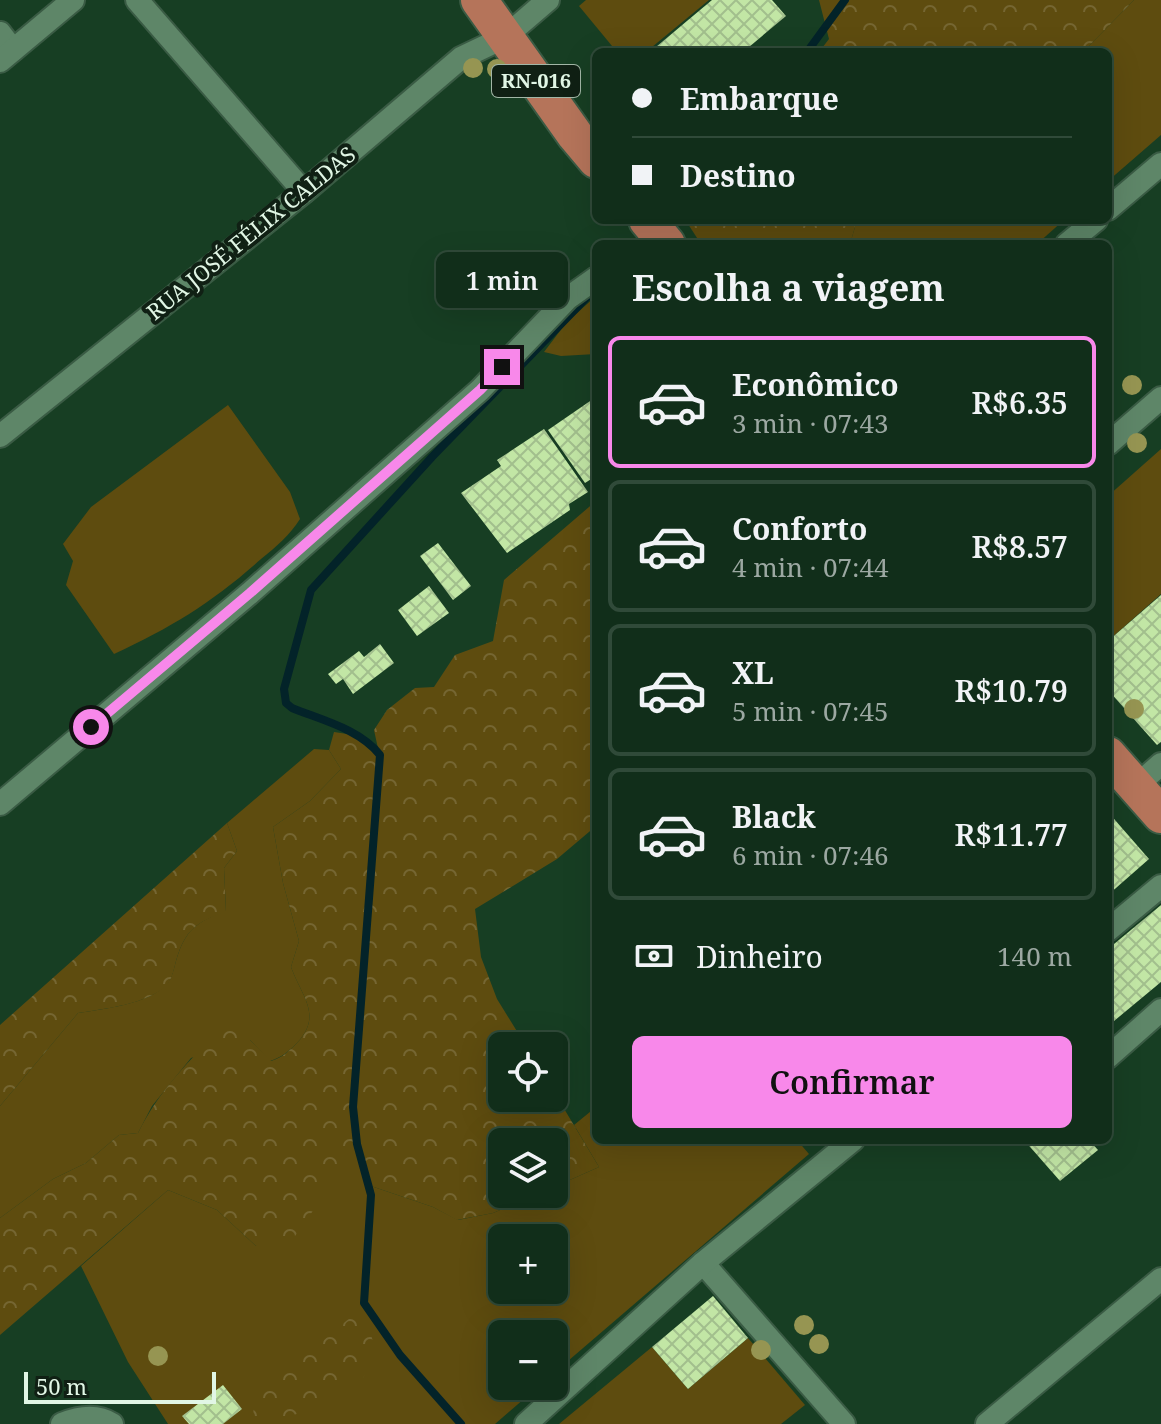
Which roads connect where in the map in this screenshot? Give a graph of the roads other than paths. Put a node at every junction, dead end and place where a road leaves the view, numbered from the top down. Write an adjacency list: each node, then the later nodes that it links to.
1 (73, 0): 6 (street)
2 (137, 0): 9 (street)
3 (479, 0): 5 (main road, RN-016)
4 (548, 0): 5 (street, RUA JOSÉ FÉLIX CALDAS)
5 (505, 37): 7 (main road, RN-016); 9 (street, RUA JOSÉ FÉLIX CALDAS)
6 (4, 48)
7 (592, 155)
8 (1161, 164): 10 (street)
9 (304, 192): 15 (street, RUA JOSÉ FÉLIX CALDAS)
10 (1112, 206)
11 (1091, 224): 12 (street)
12 (1072, 240)
13 (592, 281): 19 (street)
14 (1161, 398): 16 (street)
15 (0, 436)
16 (1112, 441)
17 (1112, 757): 18 (main road)
18 (1148, 775): 20 (main road)
19 (0, 804)
20 (1161, 815)
21 (1161, 886): 22 (street)
22 (1112, 927)
23 (1161, 1010): 24 (street)
24 (1112, 1053)
25 (848, 1144): 26 (street)
26 (703, 1263): 30 (street); 31 (street)
27 (1161, 1279): 32 (street)
28 (110, 1422): 29 (street)
29 (62, 1424)
30 (526, 1424)
31 (844, 1424)
32 (987, 1424)

